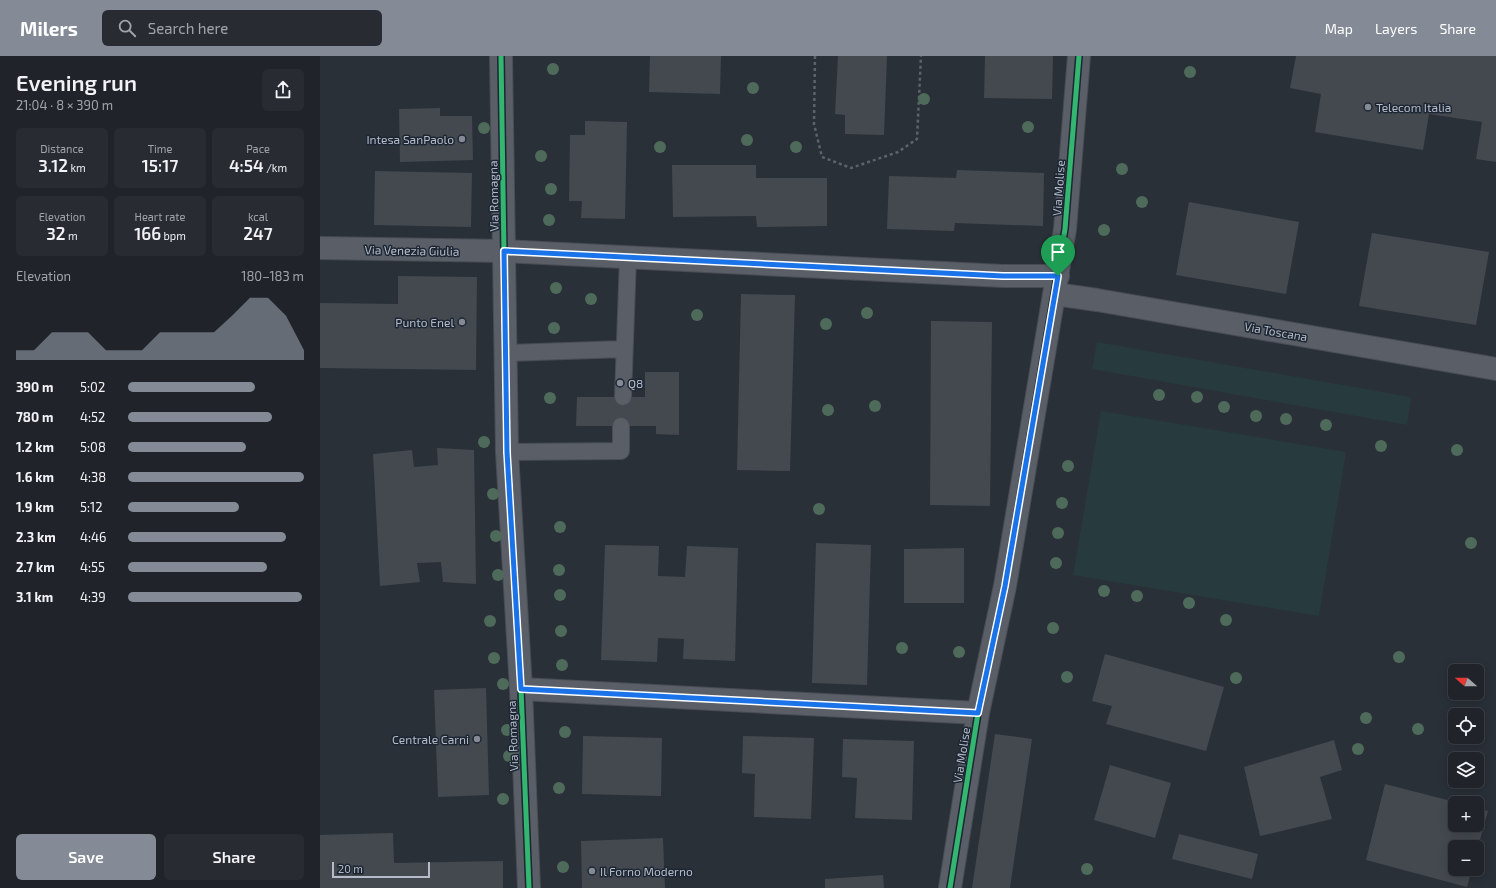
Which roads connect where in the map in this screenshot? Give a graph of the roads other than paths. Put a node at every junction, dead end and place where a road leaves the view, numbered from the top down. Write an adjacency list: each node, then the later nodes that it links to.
1 (501, 56): 4 (street, Via Romagna)
2 (1079, 56): 6 (street, Via Molise)
3 (320, 248): 4 (street, Via Venezia Giulia)
4 (504, 251): 5 (street, Via Toscana); 8 (street, Via Romagna)
5 (628, 258): 6 (street, Via Toscana); 7 (lane)
6 (1056, 285): 9 (street, Via Toscana); 14 (street, Via Molise)
7 (624, 349): 8 (lane); 10 (lane)
8 (505, 353): 12 (street, Via Romagna)
9 (1496, 369)
10 (623, 397)
11 (622, 426): 12 (lane)
12 (507, 452): 13 (street, Via Romagna)
13 (521, 689): 14 (street); 15 (street, Via Romagna)
14 (978, 713): 16 (street, Via Molise)
15 (529, 888)
16 (950, 888)

